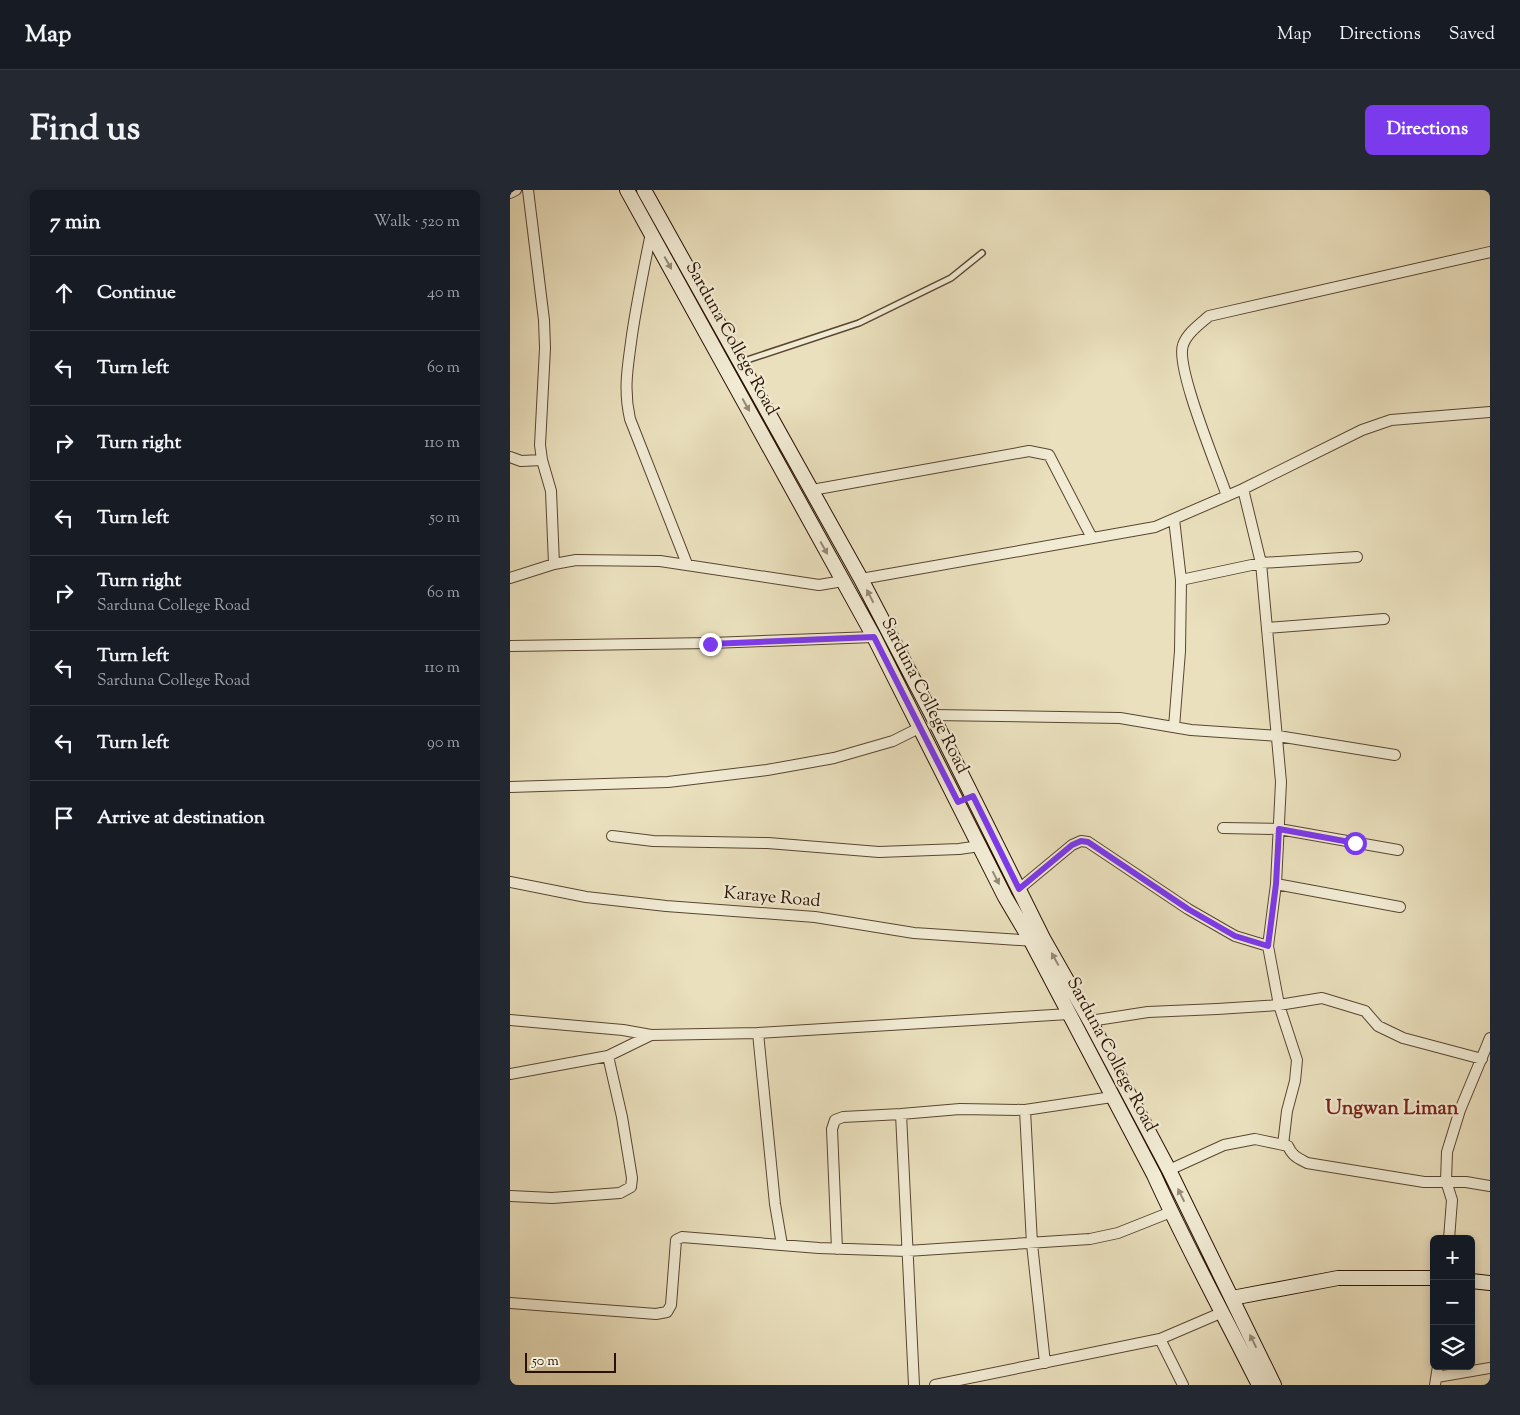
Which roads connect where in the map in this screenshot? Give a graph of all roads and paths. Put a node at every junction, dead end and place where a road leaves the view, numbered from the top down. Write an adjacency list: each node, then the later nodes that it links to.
1 (516, 190): 5 (street)
2 (528, 190): 12 (street)
3 (627, 190): 6 (street, Sarduna College Road)
4 (644, 190): 9 (street, Sarduna College Road)
5 (510, 193)
6 (651, 233): 21 (street); 25 (street, Sarduna College Road, one-way to 25)
7 (1490, 252): 15 (street)
8 (982, 253): 9 (lane)
9 (740, 362): 14 (street, Sarduna College Road)
10 (1490, 412): 13 (street)
11 (510, 458): 12 (street)
12 (542, 460): 20 (street)
13 (1243, 489): 15 (street); 19 (street)
14 (812, 490): 17 (street); 23 (street, Sarduna College Road)
15 (1227, 496): 16 (street)
16 (1174, 519): 17 (street); 24 (street)
17 (1092, 538): 23 (street)
18 (1358, 557): 19 (street)
19 (1261, 563): 24 (street); 27 (street)
20 (554, 564): 21 (street); 22 (street)
21 (688, 564): 25 (street)
22 (510, 578)
23 (860, 578): 30 (street, Sarduna College Road, one-way to 23)
24 (1181, 580): 31 (street)
25 (843, 581): 28 (street, Sarduna College Road)
26 (1384, 619): 27 (street)
27 (1267, 628): 33 (street)
28 (874, 637): 29 (street); 32 (street, Sarduna College Road)
29 (510, 646)
30 (932, 715): 31 (street); 36 (street, Sarduna College Road)
31 (1174, 727): 33 (street)
32 (921, 728): 35 (street); 37 (street, Sarduna College Road)
33 (1278, 736): 34 (street); 39 (street)
34 (1395, 754)
35 (510, 787)
36 (973, 796): 37 (street); 45 (street, Sarduna College Road)
37 (958, 802): 41 (street, Sarduna College Road)
38 (1223, 828): 39 (street)
39 (1279, 829): 42 (street); 44 (street)
40 (612, 836): 41 (street)
41 (980, 846): 47 (street, Sarduna College Road, one-way to 47)
42 (1398, 850)
43 (510, 882): 47 (street, Karaye Road)
44 (1276, 884): 46 (street); 48 (street)
45 (1019, 889): 47 (street, Sarduna College Road); 48 (street)
46 (1400, 906)
47 (1038, 940): 50 (street, Sarduna College Road); 52 (street, Sarduna College Road, one-way to 47)
48 (1268, 946): 49 (street)
49 (1279, 1005): 52 (street); 57 (street); 62 (street)
50 (1068, 1014): 53 (street); 59 (street, Sarduna College Road)
51 (510, 1020): 54 (street)
52 (1090, 1021): 63 (street, Sarduna College Road)
53 (758, 1033): 54 (street); 70 (street)
54 (651, 1035): 56 (street)
55 (1490, 1038): 57 (street)
56 (608, 1056): 58 (street); 66 (street)
57 (1482, 1059): 64 (street)
58 (510, 1074)
59 (1112, 1097): 60 (street); 67 (street, Sarduna College Road)
60 (1025, 1110): 61 (street); 69 (street)
61 (901, 1114): 71 (street); 72 (street)
62 (1283, 1145): 63 (street); 64 (street)
63 (1169, 1170): 76 (street, Sarduna College Road, one-way to 63)
64 (1446, 1181): 65 (street); 68 (street)
65 (1490, 1186)
66 (510, 1196)
67 (1171, 1212): 69 (street); 78 (street, Sarduna College Road)
68 (1449, 1235)
69 (1032, 1244): 72 (street); 80 (street)
70 (782, 1245): 71 (street); 77 (street)
71 (837, 1249): 72 (street)
72 (907, 1251): 83 (street)
73 (1430, 1278): 76 (street)
74 (1475, 1281): 75 (street)
75 (1490, 1283)
76 (1232, 1298): 87 (street, Sarduna College Road, one-way to 76)
77 (510, 1302)
78 (1223, 1312): 79 (street); 86 (street, Sarduna College Road)
79 (1160, 1339): 80 (street); 85 (street)
80 (1045, 1363): 84 (street)
81 (1490, 1368): 82 (street)
82 (1437, 1376)
83 (914, 1385)
84 (935, 1385)
85 (1183, 1385)
86 (1258, 1385)
87 (1274, 1385)

